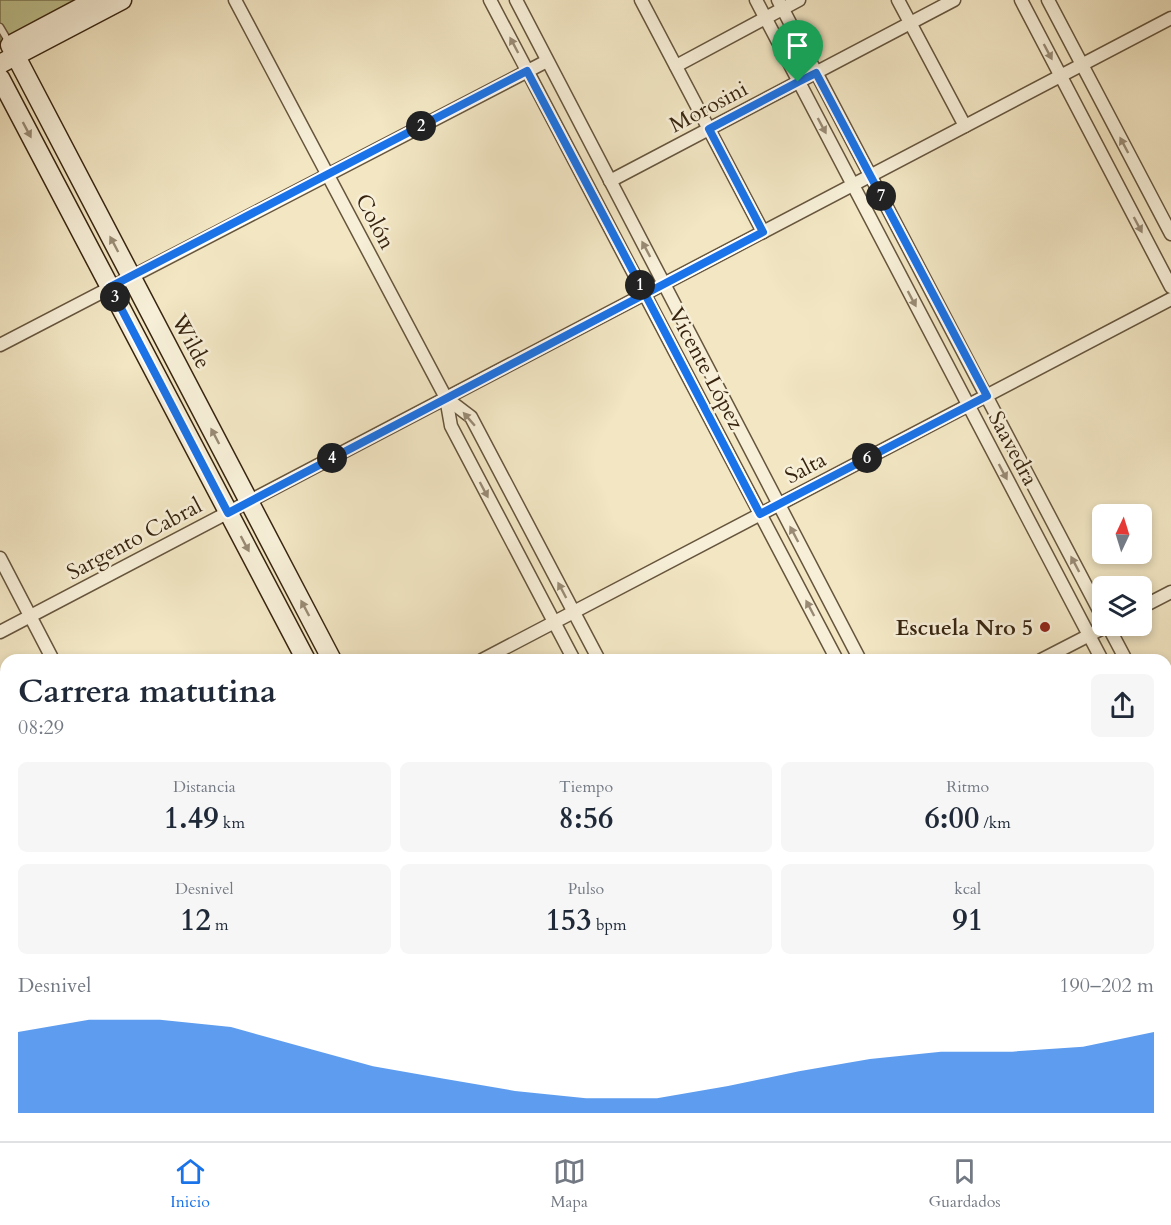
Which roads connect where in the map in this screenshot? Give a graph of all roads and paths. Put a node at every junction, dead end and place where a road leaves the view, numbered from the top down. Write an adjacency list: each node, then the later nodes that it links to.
1 (95, 0): 18 (street)
2 (122, 0): 18 (street)
3 (235, 0): 29 (street, Colón)
4 (490, 0): 22 (street, Vicente López, one-way to 4)
5 (516, 0): 19 (street, Vicente López)
6 (641, 0): 21 (street)
7 (756, 0): 14 (street, Saavedra)
8 (799, 0): 13 (street)
9 (898, 0): 16 (street)
10 (954, 0): 16 (street, Morosini)
11 (1021, 0): 24 (street, one-way to 24)
12 (1048, 0): 20 (street)
13 (780, 4): 14 (street); 23 (street, Saavedra)
14 (765, 18): 21 (street); 26 (street, Saavedra)
15 (1171, 18): 20 (street, Sargento Cabral)
16 (910, 23): 23 (street, Morosini); 27 (street)
17 (0, 27): 18 (lane)
18 (6, 54): 35 (street, Wilde, one-way to 18)
19 (547, 61): 22 (street); 31 (street, Vicente López)
20 (1082, 65): 24 (street, Sargento Cabral); 34 (street, one-way to 20)
21 (676, 66): 28 (street)
22 (527, 71): 29 (street); 39 (street, Vicente López)
23 (816, 73): 26 (street, Morosini); 30 (street, Saavedra)
24 (1061, 76): 27 (street, Sargento Cabral); 38 (street, one-way to 38)
25 (0, 78): 37 (street, one-way to 37)
26 (798, 82): 28 (street, Morosini); 32 (street, Saavedra, one-way to 32)
27 (965, 126): 30 (street, Sargento Cabral)
28 (709, 129): 31 (street, Morosini); 33 (street)
29 (327, 174): 35 (street); 43 (street, Colón)
30 (870, 176): 32 (street, Sargento Cabral); 42 (street, Saavedra)
31 (610, 181): 36 (street, Vicente López, one-way to 31)
32 (853, 185): 33 (street, Sargento Cabral); 44 (street, Saavedra, one-way to 44)
33 (763, 232): 36 (street, Sargento Cabral)
34 (1171, 234)
35 (131, 276): 37 (street); 45 (street, Wilde, one-way to 35)
36 (664, 284): 39 (street, Sargento Cabral); 46 (street, Vicente López)
37 (110, 287): 41 (street); 47 (street)
38 (1171, 287)
39 (645, 294): 43 (street, Sargento Cabral); 48 (street, Vicente López)
40 (1171, 299): 42 (street, Salta)
41 (0, 345)
42 (987, 396): 44 (street, Salta); 51 (street, Saavedra, one-way to 42)
43 (446, 398): 45 (street, Sargento Cabral); 53 (street, Colón, one-way to 43); 55 (street, Colón, one-way to 55)
44 (968, 405): 46 (street, Salta); 58 (street, Saavedra, one-way to 58)
45 (249, 501): 47 (street, Sargento Cabral); 62 (street, Wilde, one-way to 45)
46 (779, 505): 48 (street, Salta); 67 (street, Vicente López, one-way to 46)
47 (228, 513): 54 (street, Sargento Cabral); 61 (street, one-way to 61)
48 (760, 514): 53 (street, Salta); 66 (street, Vicente López, one-way to 48)
49 (0, 558): 54 (street)
50 (1171, 592): 52 (street)
51 (1092, 597)
52 (1152, 602)
53 (574, 612): 55 (street, Salta); 65 (street, Colón)
54 (30, 616): 56 (street, Sargento Cabral); 60 (street)
55 (554, 622): 63 (street, Salta); 64 (street, Colón)
56 (0, 632)
57 (1092, 634): 58 (street)
58 (1089, 635): 68 (street); 69 (street, Saavedra)
59 (1113, 636): 70 (street)
60 (50, 654)
61 (303, 654)
62 (330, 654)
63 (493, 654)
64 (571, 654)
65 (596, 654)
66 (834, 654)
67 (857, 654)
68 (1053, 654)
69 (1099, 654)
70 (1123, 654)

